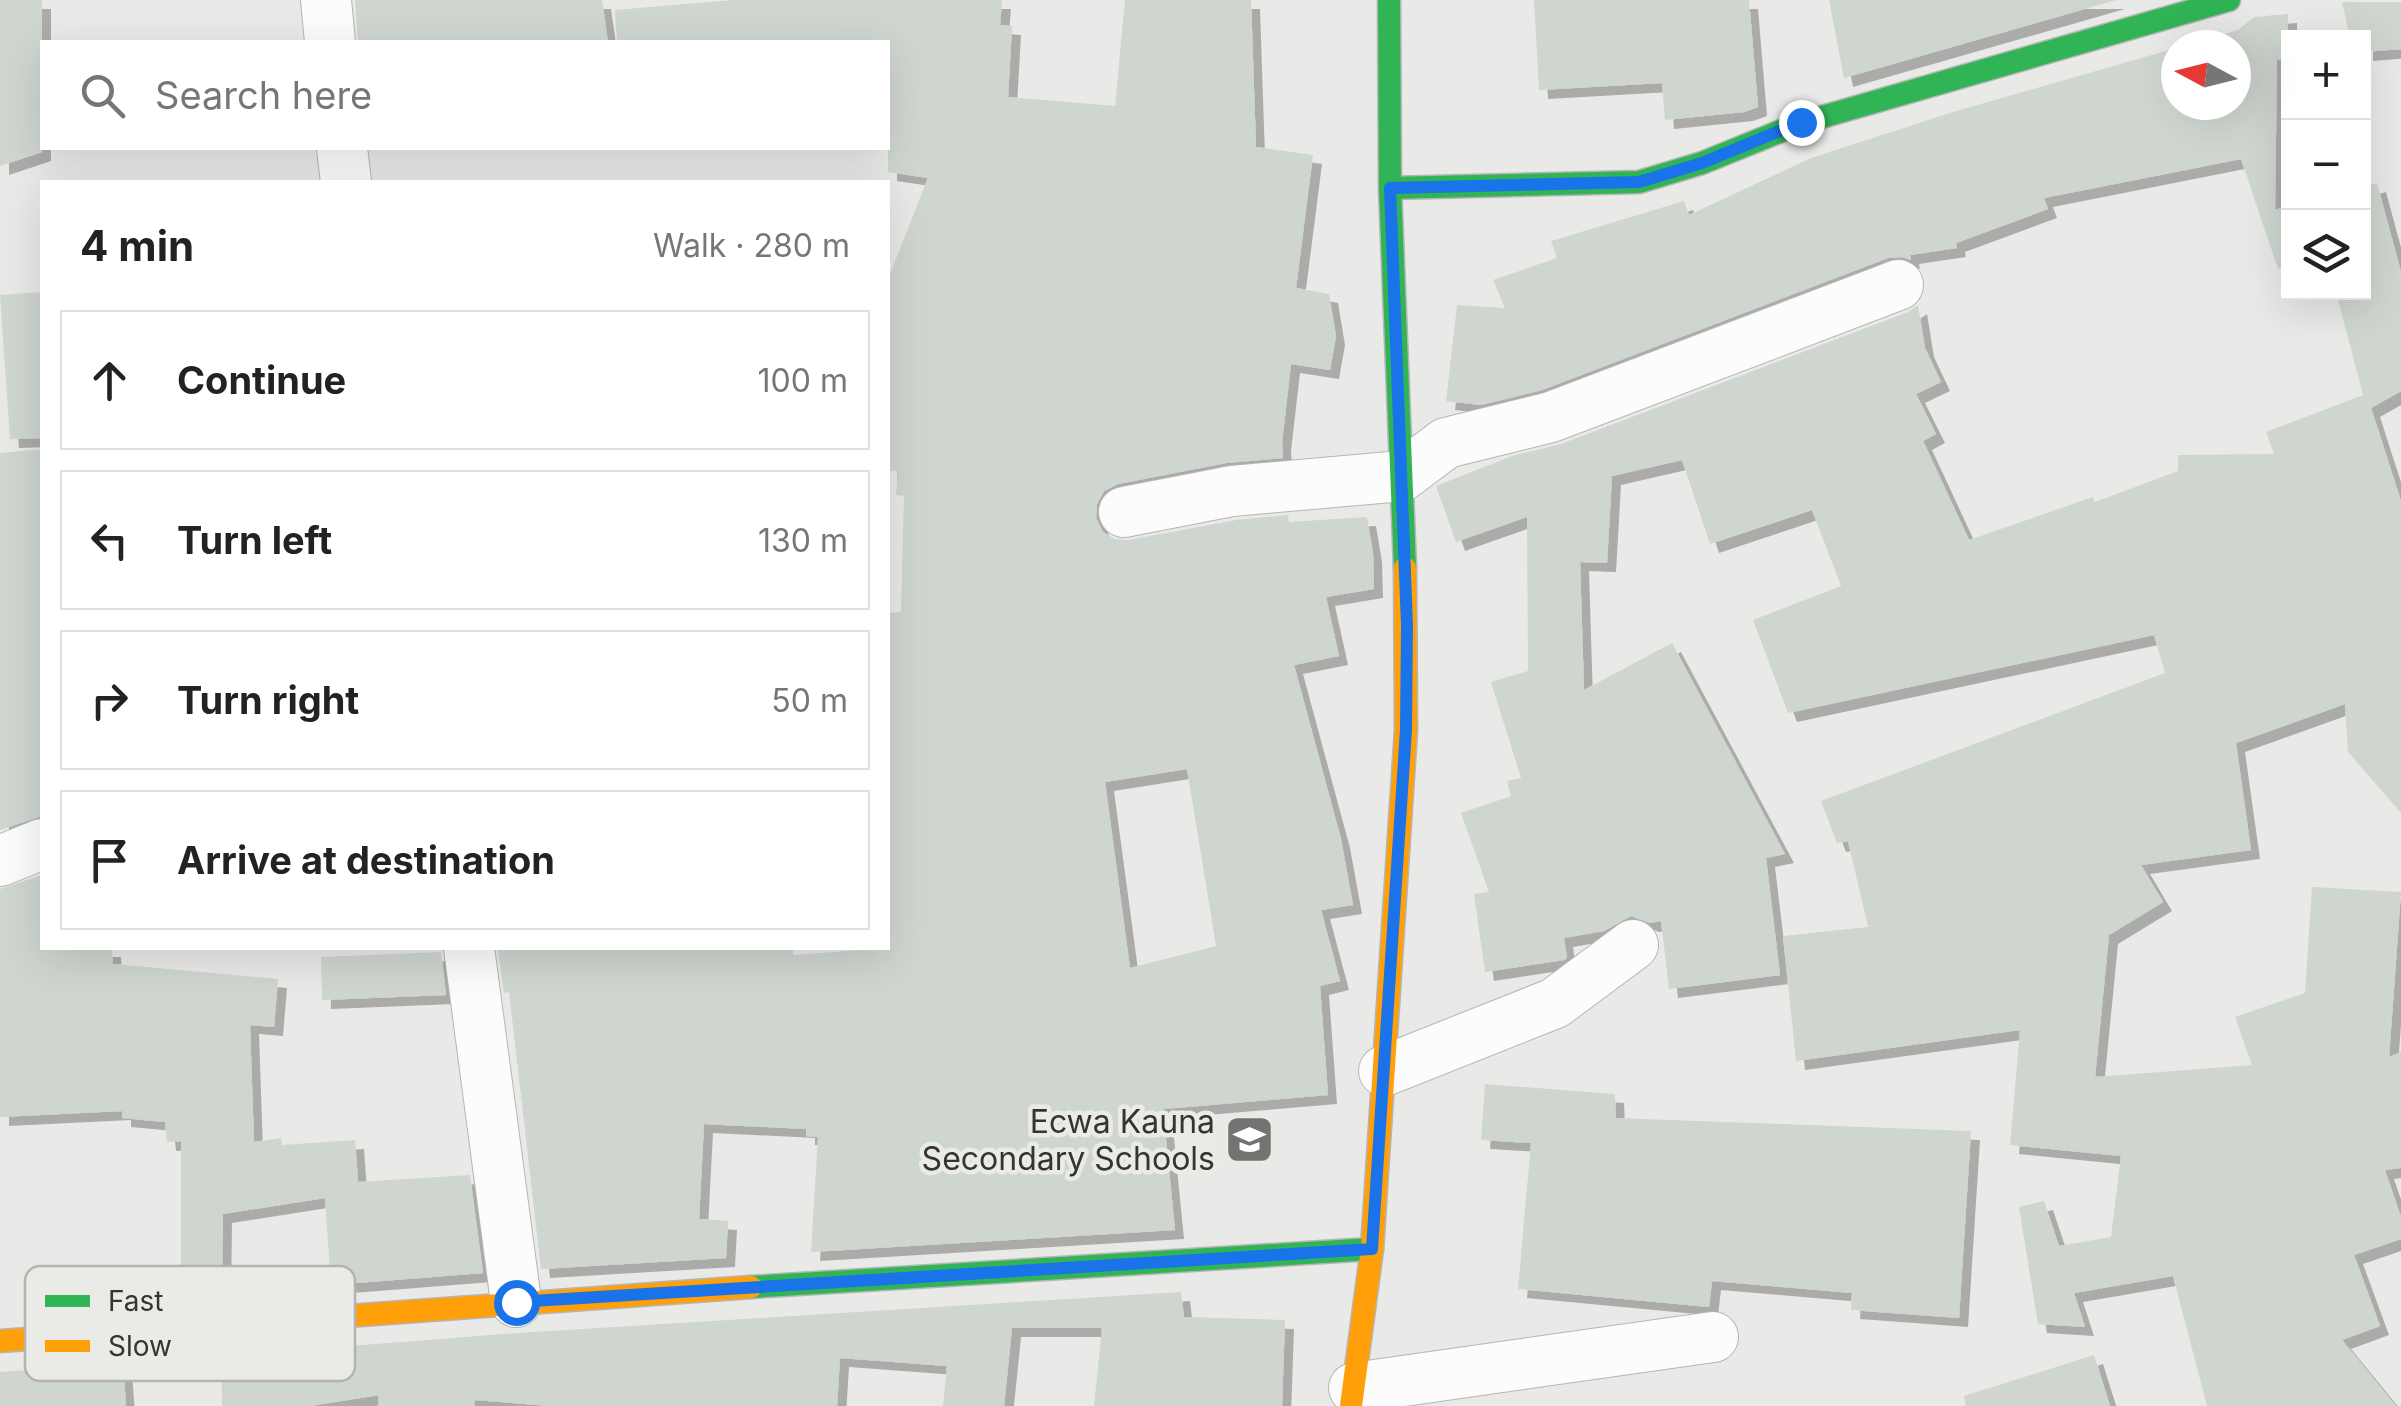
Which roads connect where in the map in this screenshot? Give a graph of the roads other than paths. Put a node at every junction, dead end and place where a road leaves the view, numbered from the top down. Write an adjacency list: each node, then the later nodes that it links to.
1 (326, 0): 4 (street)
2 (1389, 0): 7 (street)
3 (2229, 0): 7 (street)
4 (330, 40)
5 (342, 150): 6 (street)
6 (346, 180)
7 (1390, 188): 9 (street)
8 (1898, 285): 9 (street)
9 (1402, 476): 10 (street); 15 (street)
10 (1124, 512)
11 (40, 845): 12 (street)
12 (0, 861)
13 (1633, 945): 15 (street)
14 (469, 950): 17 (street)
15 (1384, 1072): 16 (street)
16 (1372, 1249): 17 (street); 22 (street)
17 (516, 1302): 18 (street)
18 (355, 1314)
19 (1713, 1338): 22 (street)
20 (25, 1339): 21 (street)
21 (0, 1341)
22 (1352, 1397)

